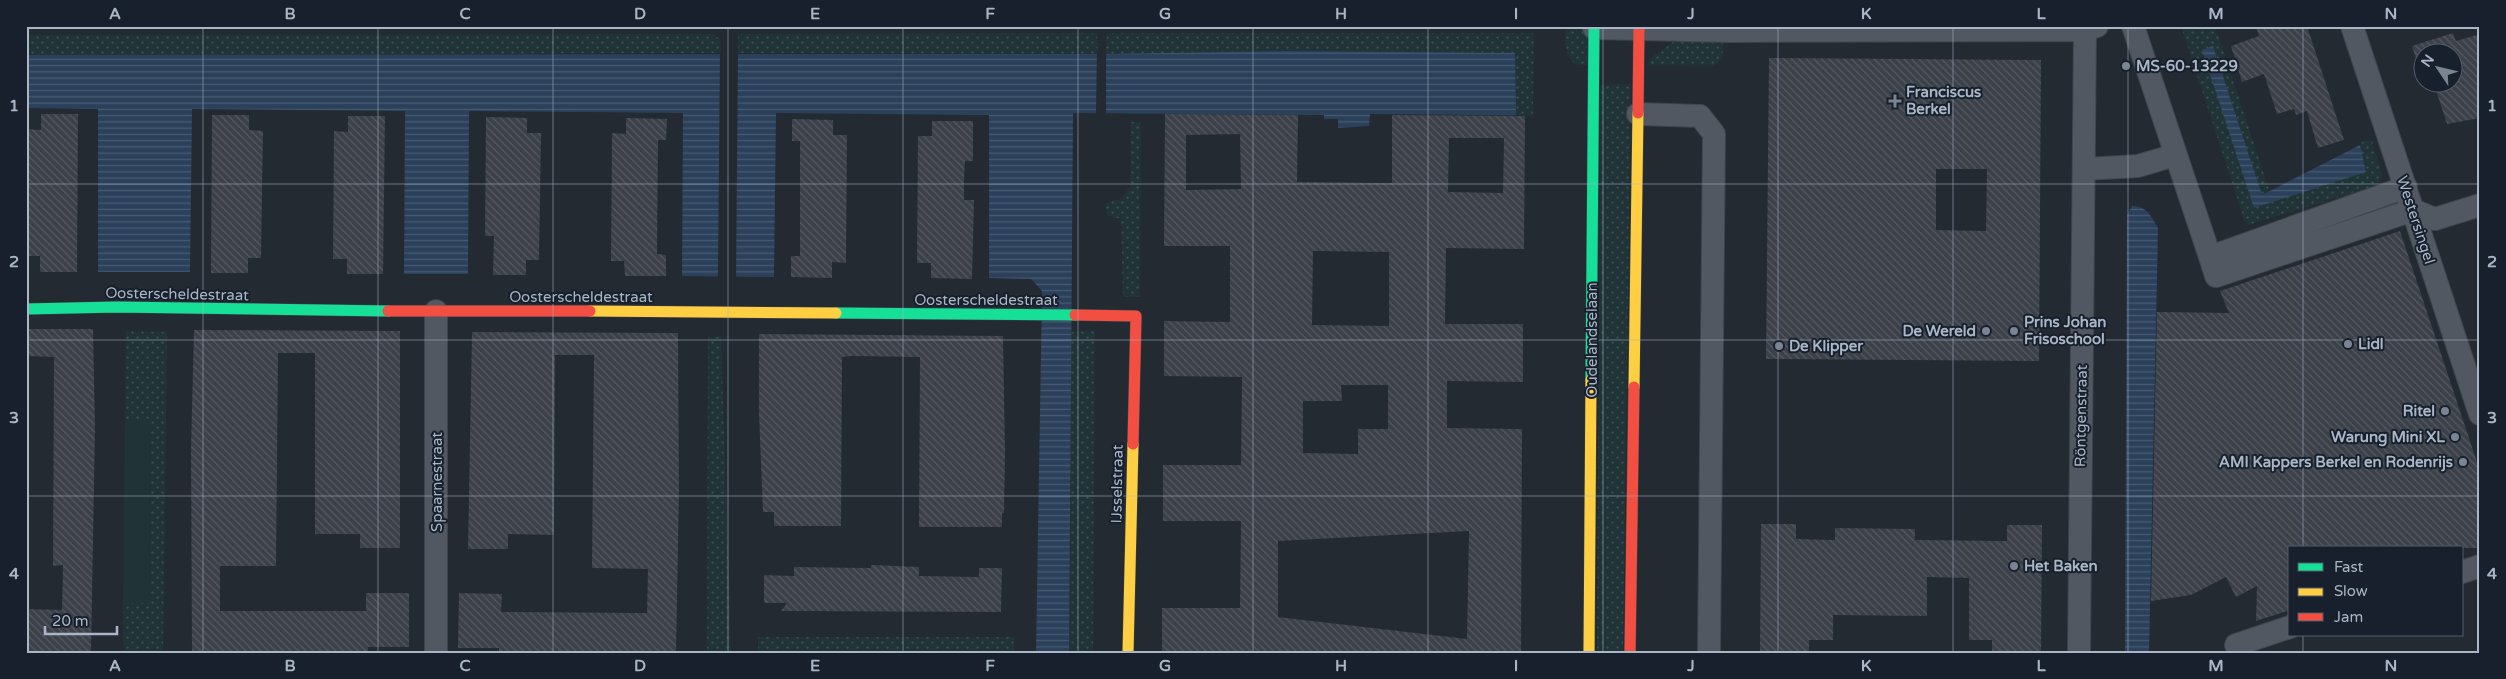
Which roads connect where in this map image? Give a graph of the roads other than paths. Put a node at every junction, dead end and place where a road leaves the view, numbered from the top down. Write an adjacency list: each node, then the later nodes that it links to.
1 (2133, 26): 7 (street)
2 (2352, 26): 9 (street, Westersingel)
3 (1594, 27): 4 (street); 23 (street, Oudelandselaan)
4 (1638, 28): 5 (street); 6 (street)
5 (2091, 28): 8 (street, Röntgenstraat)
6 (1638, 114): 24 (street); 25 (street)
7 (2174, 155): 8 (street); 12 (street)
8 (2084, 169): 26 (street, Röntgenstraat)
9 (2406, 187): 11 (street, Westersingel); 12 (street)
10 (2480, 205): 11 (street)
11 (2413, 210): 12 (street); 16 (street, Westersingel)
12 (2210, 257)
13 (26, 309): 14 (street, Oosterscheldestraat)
14 (436, 311): 15 (street, Oosterscheldestraat); 21 (street, Spaarnestraat)
15 (1136, 316): 22 (street, IJsselstraat)
16 (2480, 414)
17 (2480, 566): 18 (street)
18 (2464, 571)
19 (2288, 628): 20 (street)
20 (2236, 645)
21 (436, 653)
22 (1128, 653)
23 (1589, 653)
24 (1630, 653)
25 (1709, 653)
26 (2079, 653)

